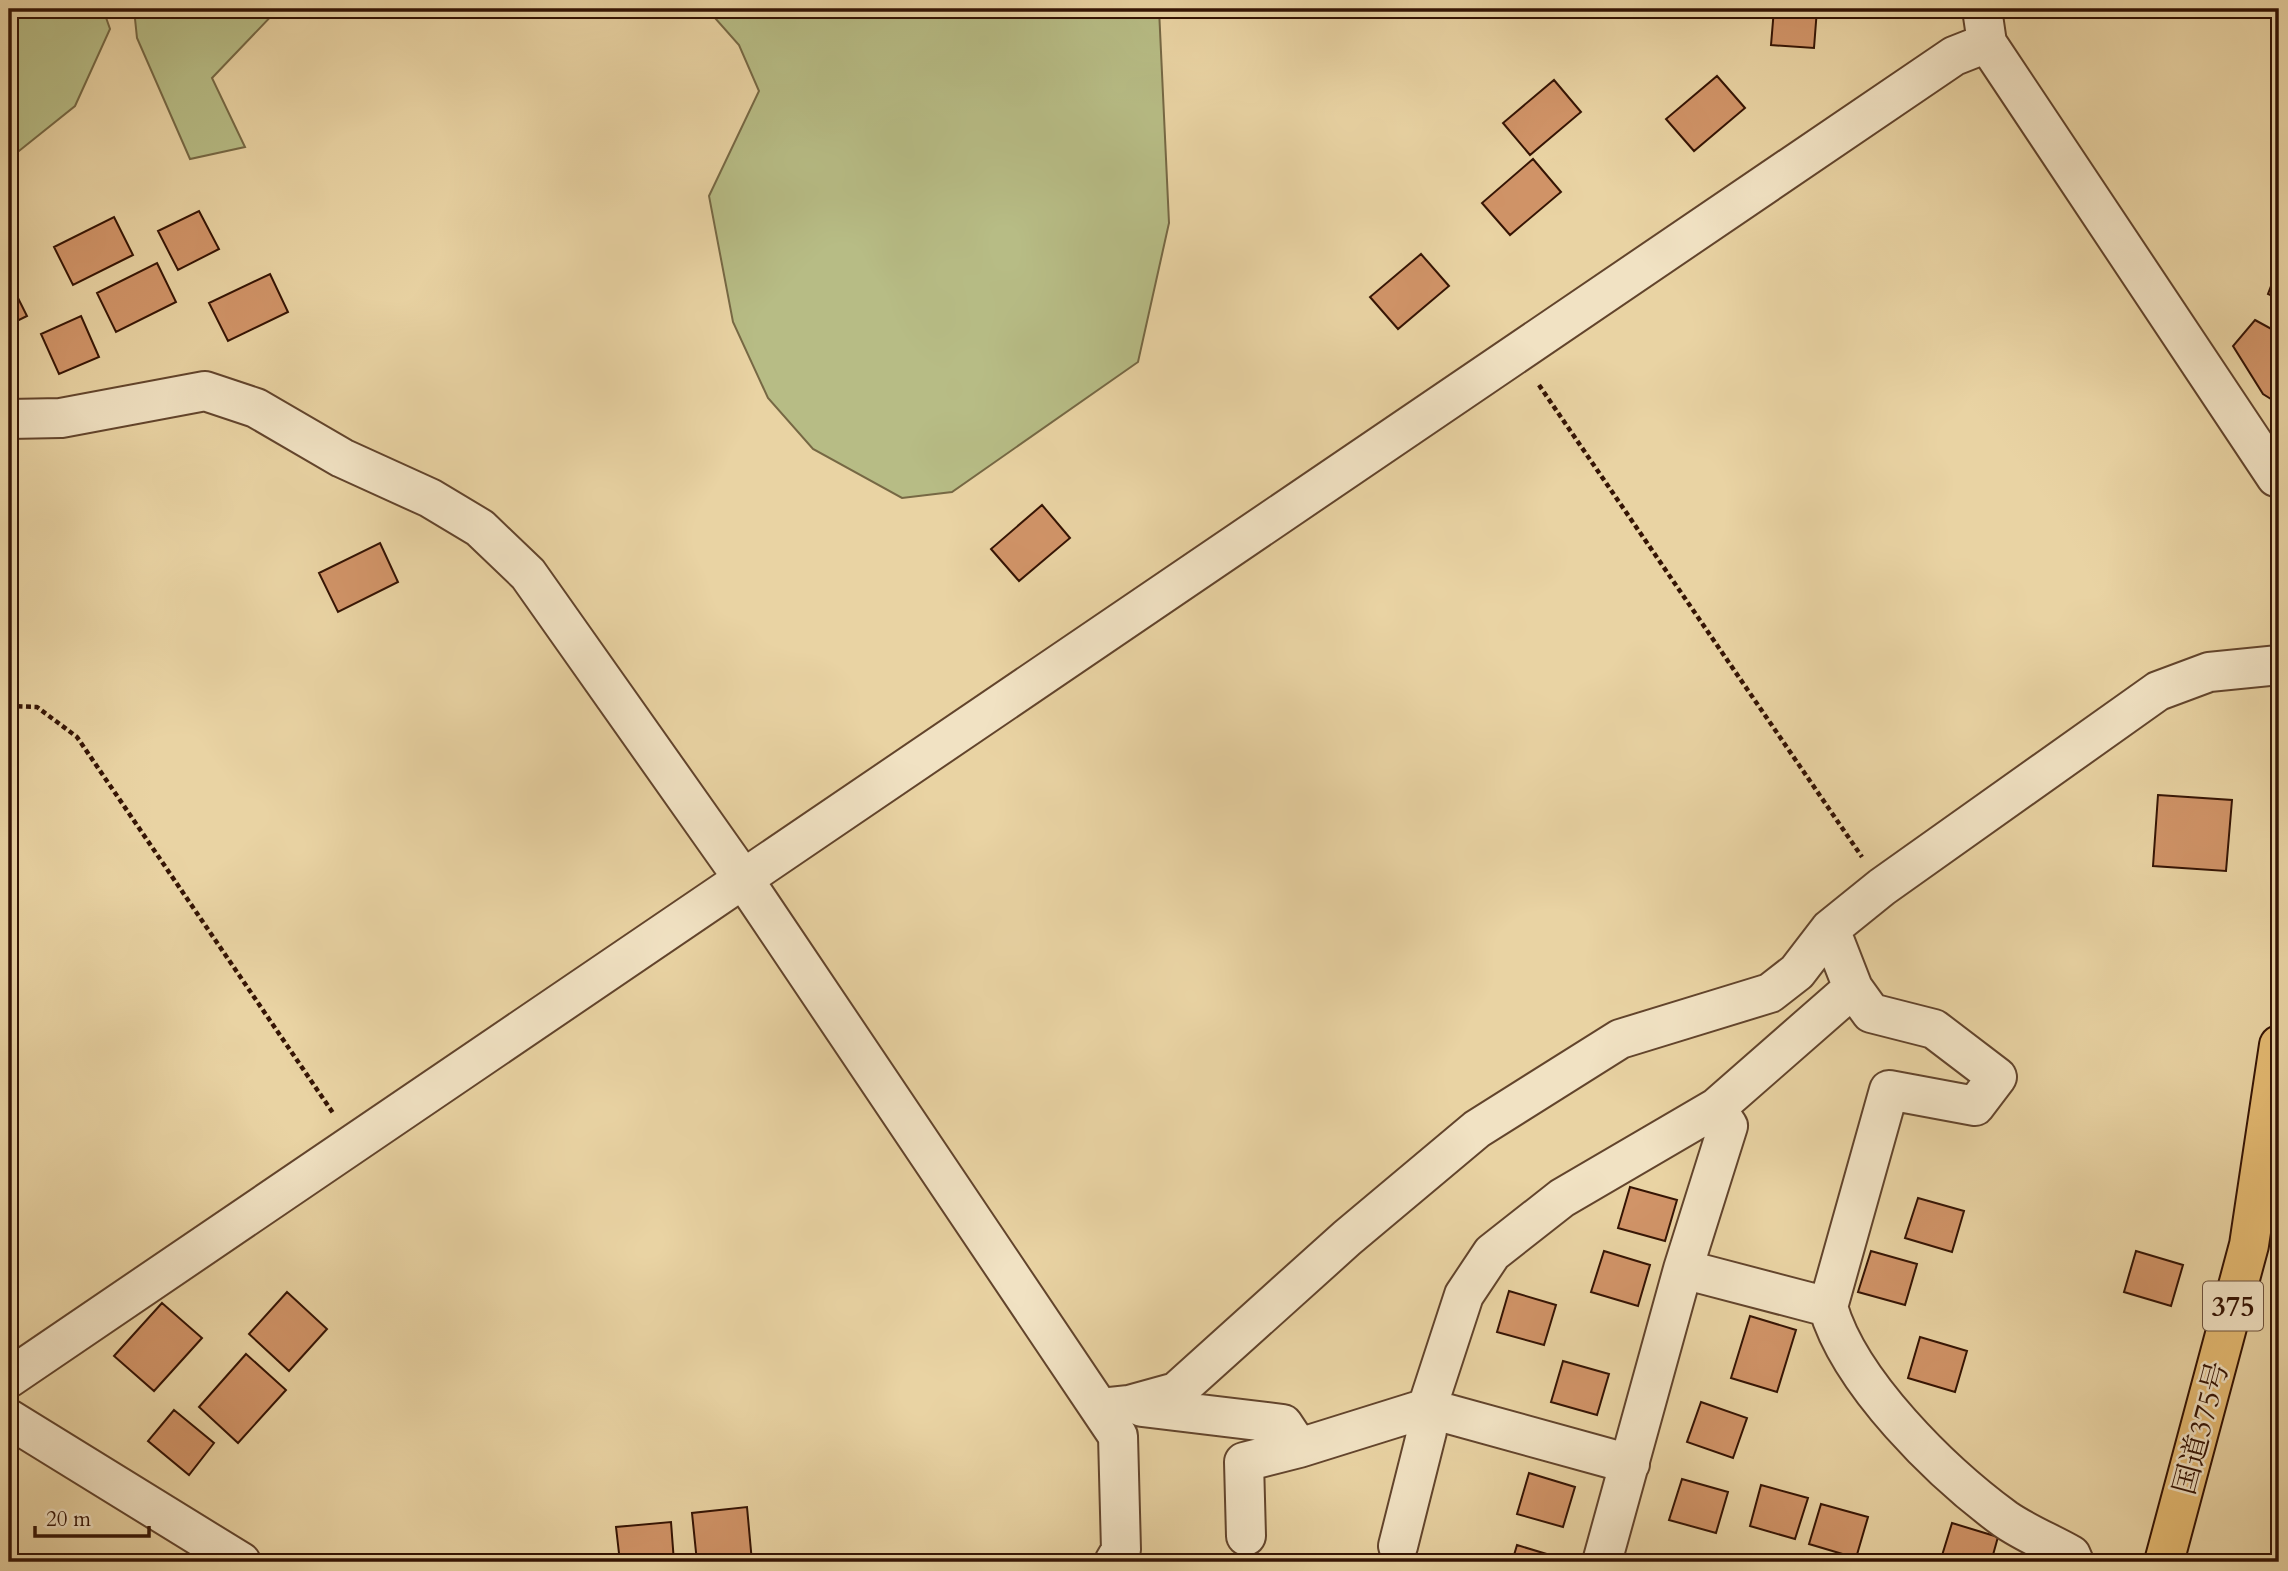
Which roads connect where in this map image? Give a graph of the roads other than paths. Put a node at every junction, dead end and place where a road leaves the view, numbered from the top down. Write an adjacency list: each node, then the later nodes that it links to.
1 (1985, 26): 3 (street); 5 (street)
2 (9, 419): 5 (street)
3 (2279, 478)
4 (2279, 665): 6 (street)
5 (743, 877): 12 (street); 13 (street)
6 (1830, 929): 7 (street); 13 (street)
7 (1853, 988): 9 (street); 11 (street)
8 (2279, 1055): 24 (highway, 国道375号 / 375)
9 (1716, 1108): 10 (street); 14 (street)
10 (1683, 1269): 11 (street); 17 (street)
11 (1828, 1307): 23 (street)
12 (9, 1378)
13 (1115, 1407): 16 (street); 21 (street)
14 (1427, 1408): 16 (street); 17 (street); 19 (street)
15 (9, 1419): 20 (street)
16 (1299, 1448): 18 (street)
17 (1630, 1464): 22 (street)
18 (1246, 1536)
19 (1398, 1546)
20 (241, 1562)
21 (1114, 1562)
22 (1602, 1562)
23 (2074, 1562)
24 (2164, 1562)

